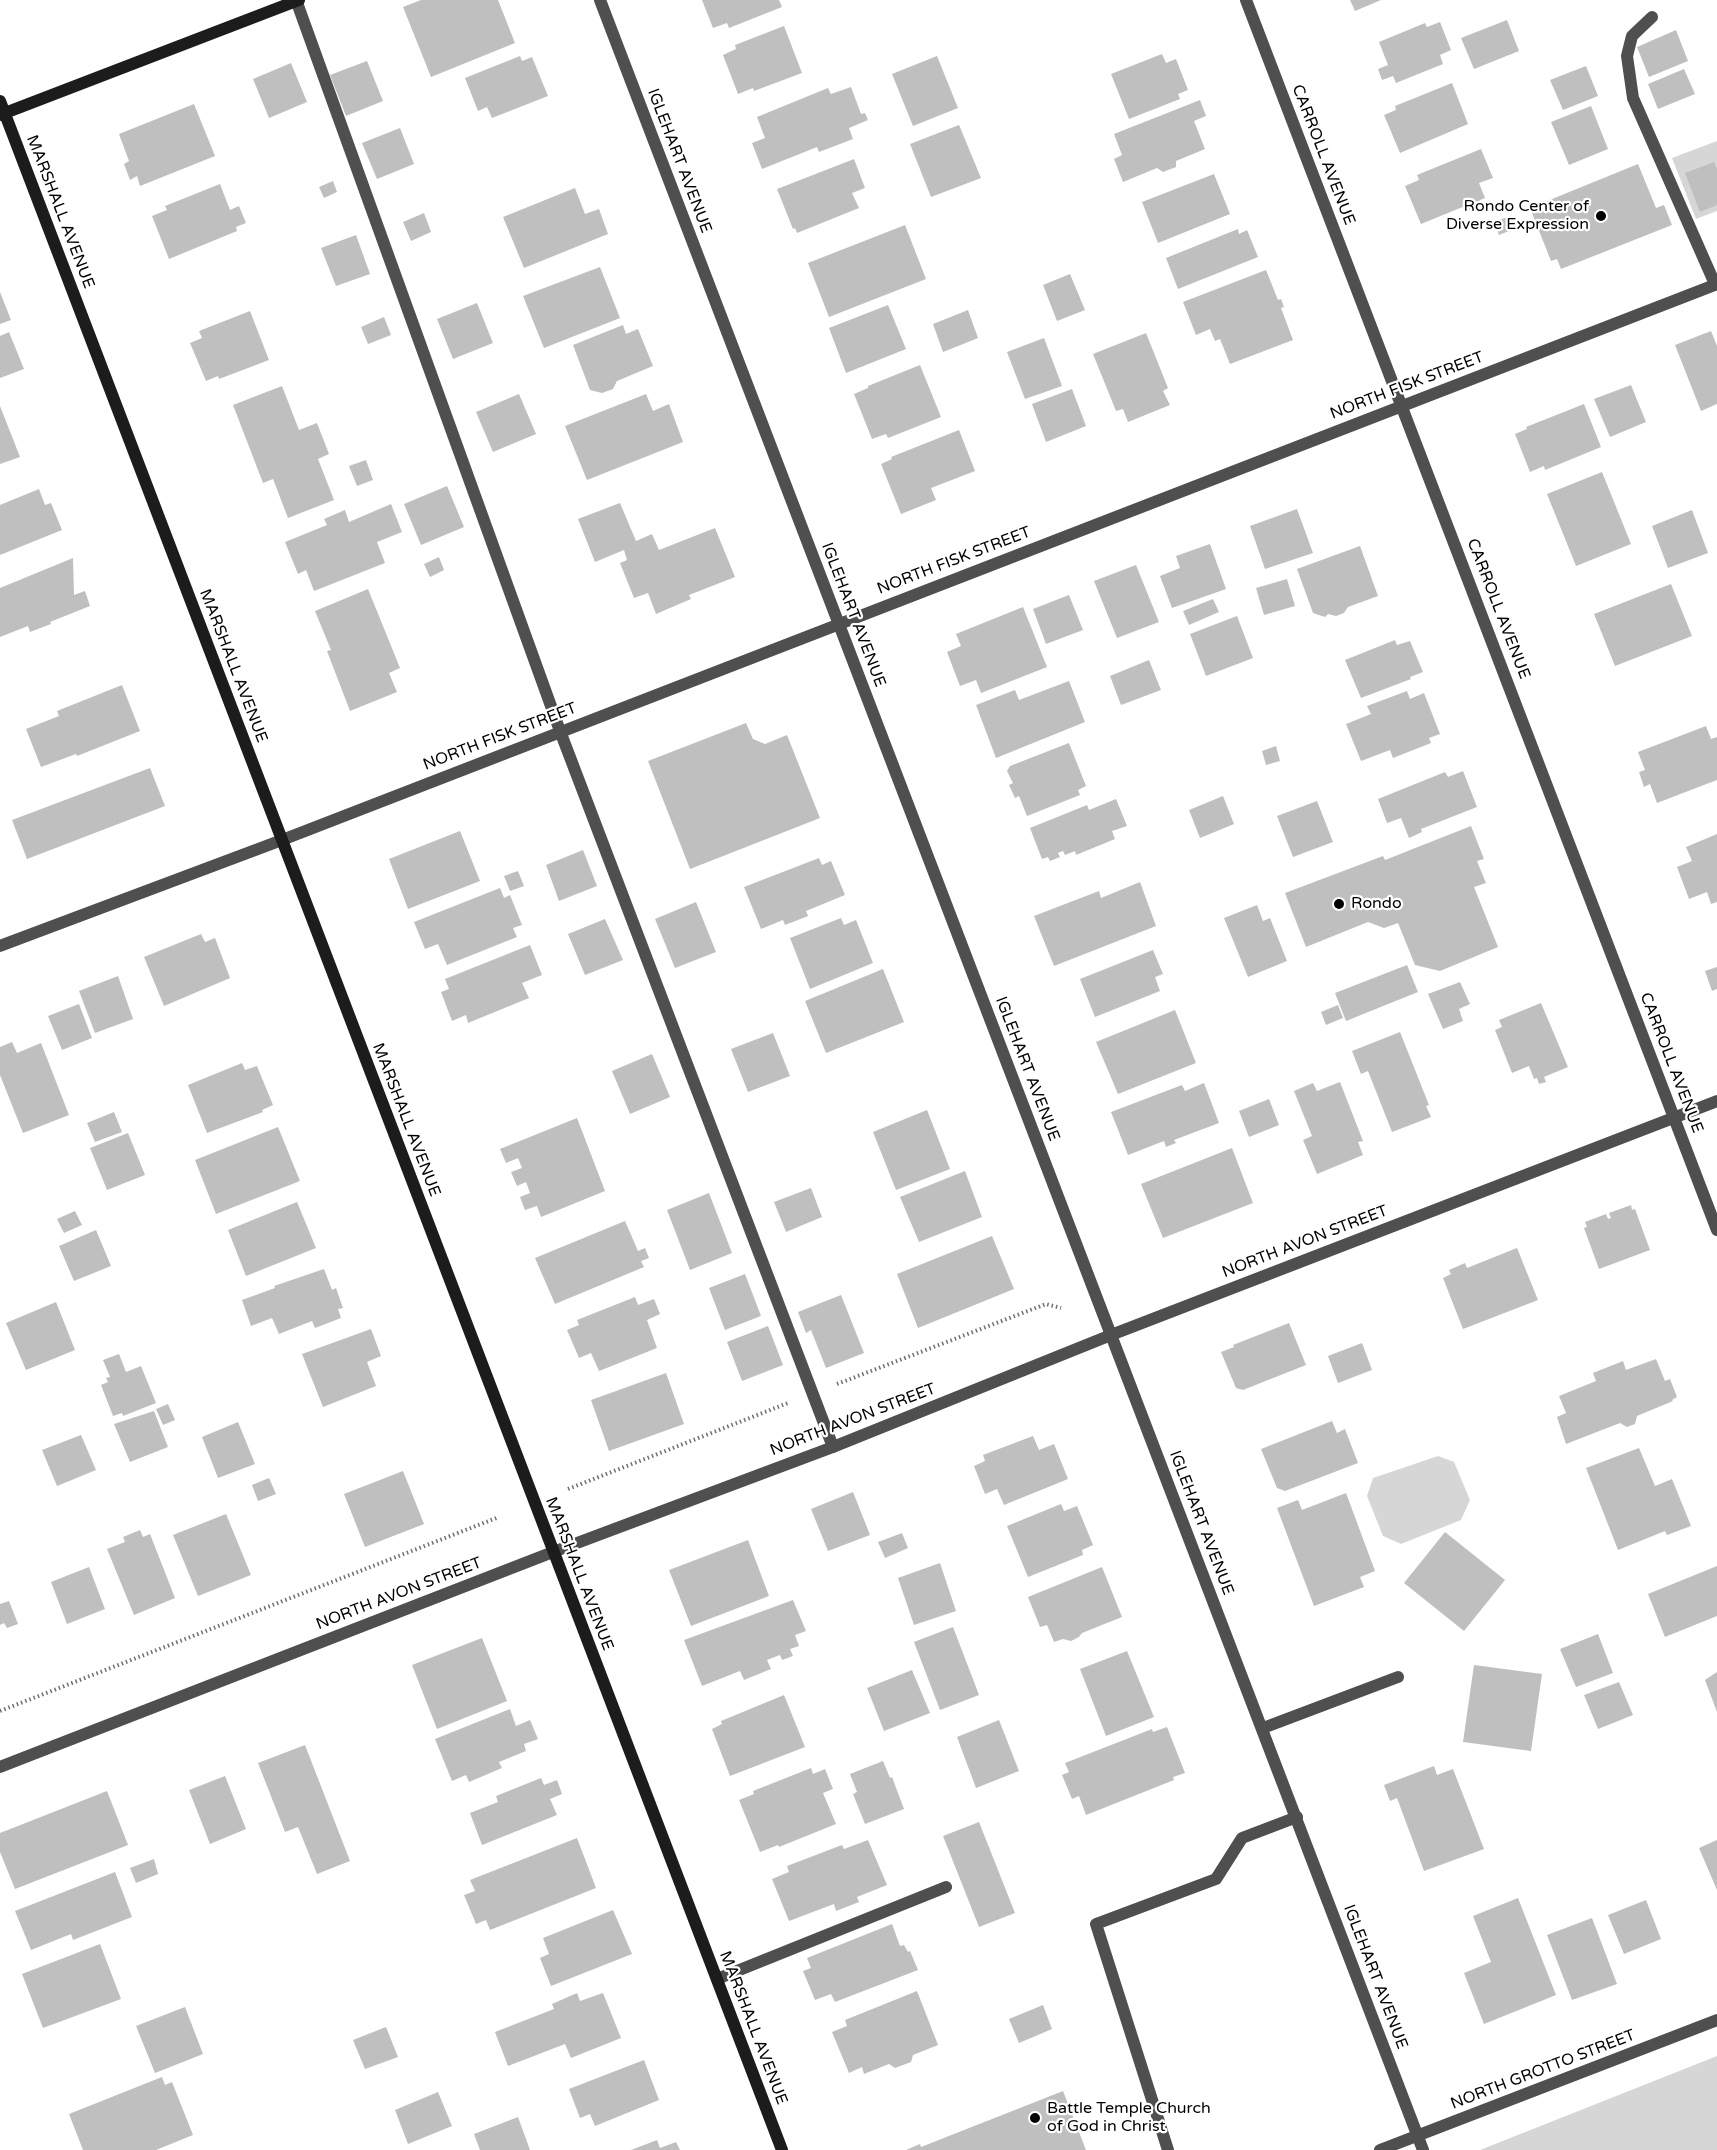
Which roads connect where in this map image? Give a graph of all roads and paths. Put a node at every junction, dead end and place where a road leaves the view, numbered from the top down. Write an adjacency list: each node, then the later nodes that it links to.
1 (297, 0): 6 (street); 10 (street)
2 (600, 0): 9 (street, IGLEHART AVENUE)
3 (1246, 0): 8 (street, CARROLL AVENUE)
4 (1653, 17): 7 (street)
5 (0, 101): 6 (street, MARSHALL AVENUE)
6 (2, 115): 11 (street, MARSHALL AVENUE)
7 (1716, 284): 8 (street, NORTH FISK STREET)
8 (1402, 405): 9 (street, NORTH FISK STREET); 14 (street, CARROLL AVENUE)
9 (838, 623): 10 (street, NORTH FISK STREET); 16 (street, IGLEHART AVENUE)
10 (560, 731): 11 (street, NORTH FISK STREET); 17 (street)
11 (282, 840): 12 (street, NORTH FISK STREET); 19 (street, MARSHALL AVENUE)
12 (0, 946)
13 (1717, 1101): 14 (street, NORTH AVON STREET)
14 (1674, 1118): 15 (street, CARROLL AVENUE); 16 (street, NORTH AVON STREET)
15 (1717, 1230)
16 (1111, 1335): 17 (street, NORTH AVON STREET); 22 (street, IGLEHART AVENUE)
17 (833, 1447): 19 (street, NORTH AVON STREET)
18 (499, 1517): 21 (path)
19 (553, 1552): 23 (street, NORTH AVON STREET); 26 (street, MARSHALL AVENUE)
20 (1398, 1677): 22 (street)
21 (0, 1711)
22 (1263, 1728): 24 (street, IGLEHART AVENUE)
23 (0, 1767)
24 (1297, 1817): 28 (street, IGLEHART AVENUE); 30 (street)
25 (946, 1887): 26 (street)
26 (717, 1979): 29 (street, MARSHALL AVENUE)
27 (1717, 2020): 28 (street, NORTH GROTTO STREET)
28 (1417, 2135): 31 (street, NORTH GROTTO STREET); 32 (street, IGLEHART AVENUE)
29 (782, 2150)
30 (1168, 2150)
31 (1380, 2150)
32 (1423, 2150)

